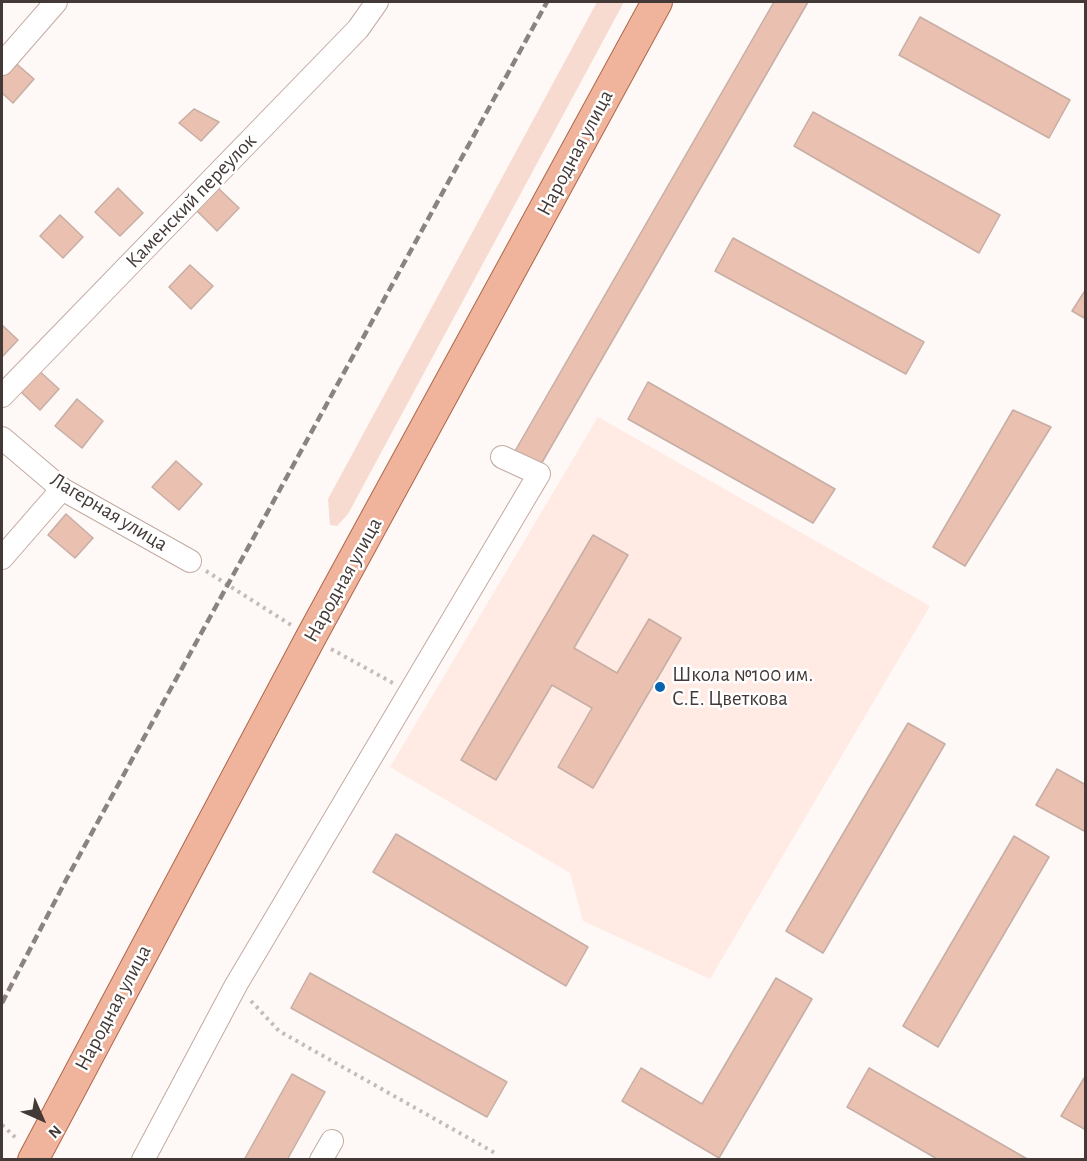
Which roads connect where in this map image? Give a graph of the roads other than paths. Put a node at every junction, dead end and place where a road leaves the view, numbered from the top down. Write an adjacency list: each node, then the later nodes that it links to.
1 (56, 2): 4 (street)
2 (377, 2): 5 (street, Каменский переулок)
3 (657, 2): 11 (main road, Народная улица)
4 (2, 64)
5 (2, 396)
6 (2, 438): 8 (street, Лагерная улица)
7 (502, 457): 12 (street)
8 (62, 489): 9 (street); 10 (street, Лагерная улица)
9 (2, 558)
10 (190, 561)
11 (33, 1160)
12 (143, 1160)

